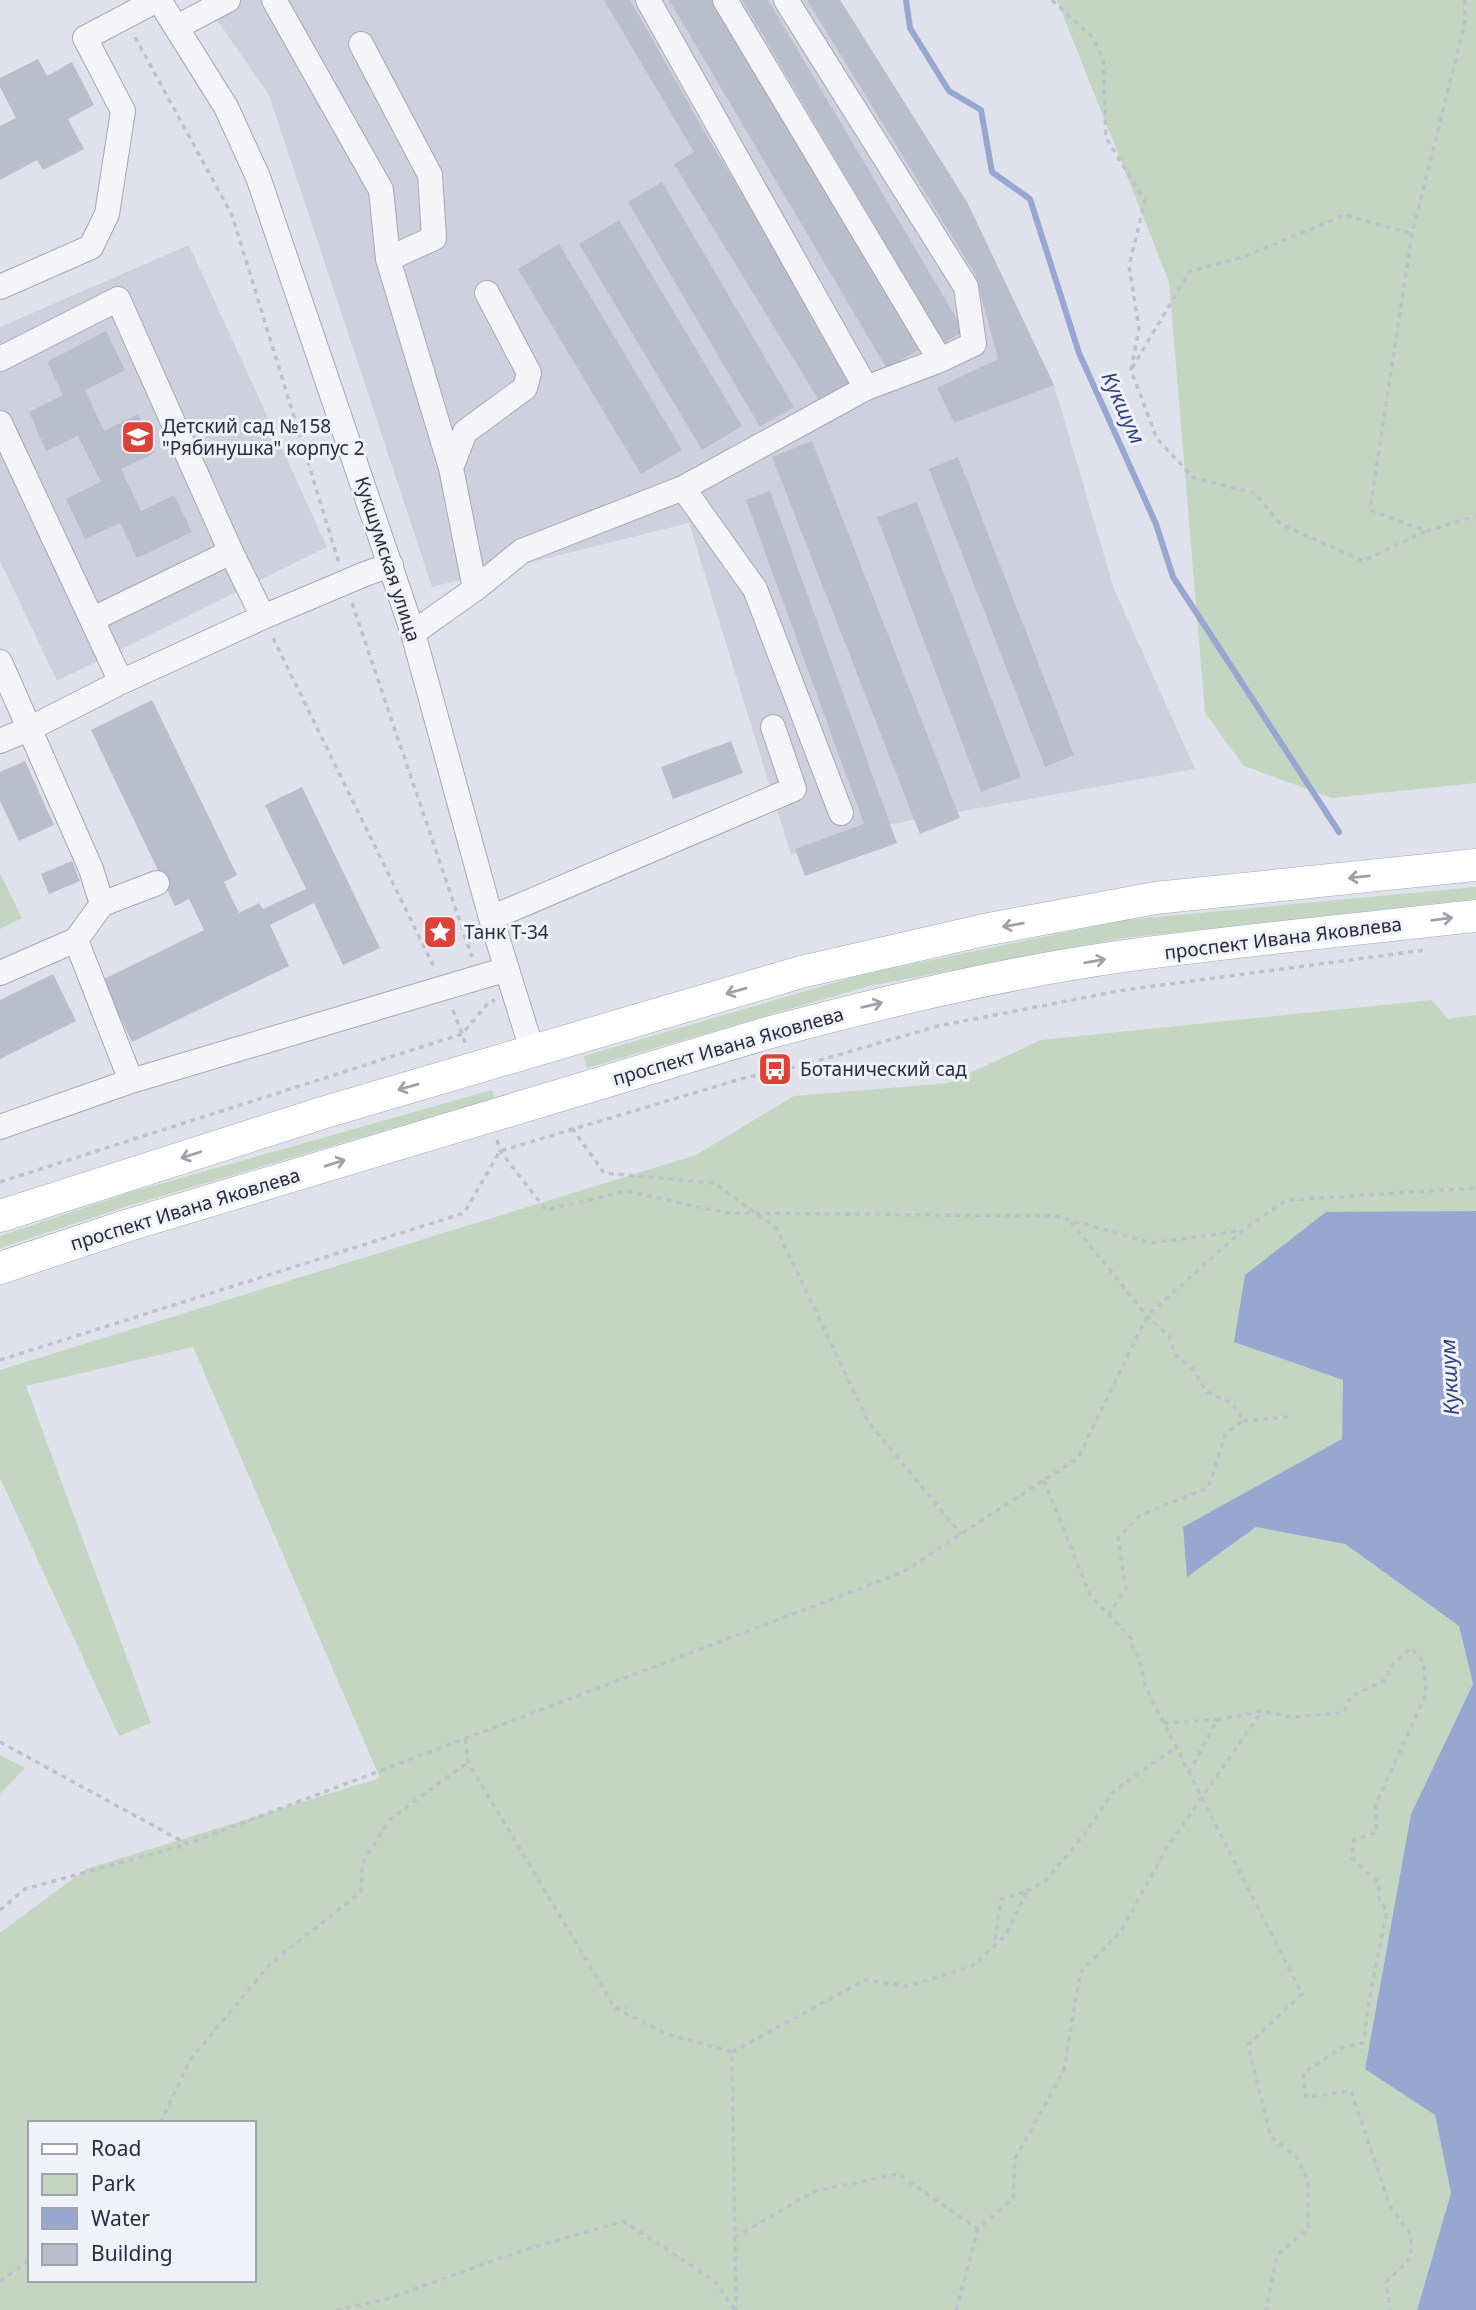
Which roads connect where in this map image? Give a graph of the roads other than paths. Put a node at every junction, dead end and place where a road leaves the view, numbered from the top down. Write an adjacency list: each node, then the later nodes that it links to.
1 (158, 0): 7 (street, Кукшумская улица); 10 (street)
2 (228, 0): 7 (street)
3 (274, 0): 9 (street)
4 (648, 0): 14 (street)
5 (725, 0): 13 (street)
6 (786, 0): 13 (street)
7 (177, 27): 19 (street, Кукшумская улица)
8 (361, 44): 9 (street)
9 (388, 259): 16 (street)
10 (0, 287)
11 (487, 293): 16 (street)
12 (0, 359): 18 (street)
13 (940, 360): 14 (street)
14 (866, 388): 17 (street)
15 (0, 423): 22 (street)
16 (451, 468): 20 (street)
17 (682, 488): 20 (street); 29 (street)
18 (231, 552): 21 (street); 22 (street)
19 (391, 565): 21 (street); 23 (street, Кукшумская улица)
20 (475, 589): 23 (street)
21 (263, 617): 25 (street)
22 (93, 619): 25 (street)
23 (413, 633): 34 (street, Кукшумская улица)
24 (0, 662): 27 (street)
25 (121, 682): 27 (street)
26 (773, 727): 34 (street)
27 (31, 728): 28 (street); 32 (street)
28 (0, 741)
29 (841, 813)
30 (1476, 865): 38 (main road, one-way to 38)
31 (157, 883): 32 (street)
32 (102, 904): 35 (street)
33 (1476, 915): 40 (main road, проспект Ивана Яковлева, one-way to 33)
34 (491, 918): 36 (street, Кукшумская улица)
35 (76, 940): 37 (street); 39 (street)
36 (507, 969): 38 (street, Кукшумская улица); 39 (street)
37 (0, 973)
38 (532, 1050): 40 (main road, Кукшумская улица); 42 (main road, one-way to 42)
39 (131, 1081): 41 (street)
40 (547, 1100): 43 (main road, проспект Ивана Яковлева, one-way to 40)
41 (0, 1127)
42 (0, 1216)
43 (0, 1268)

